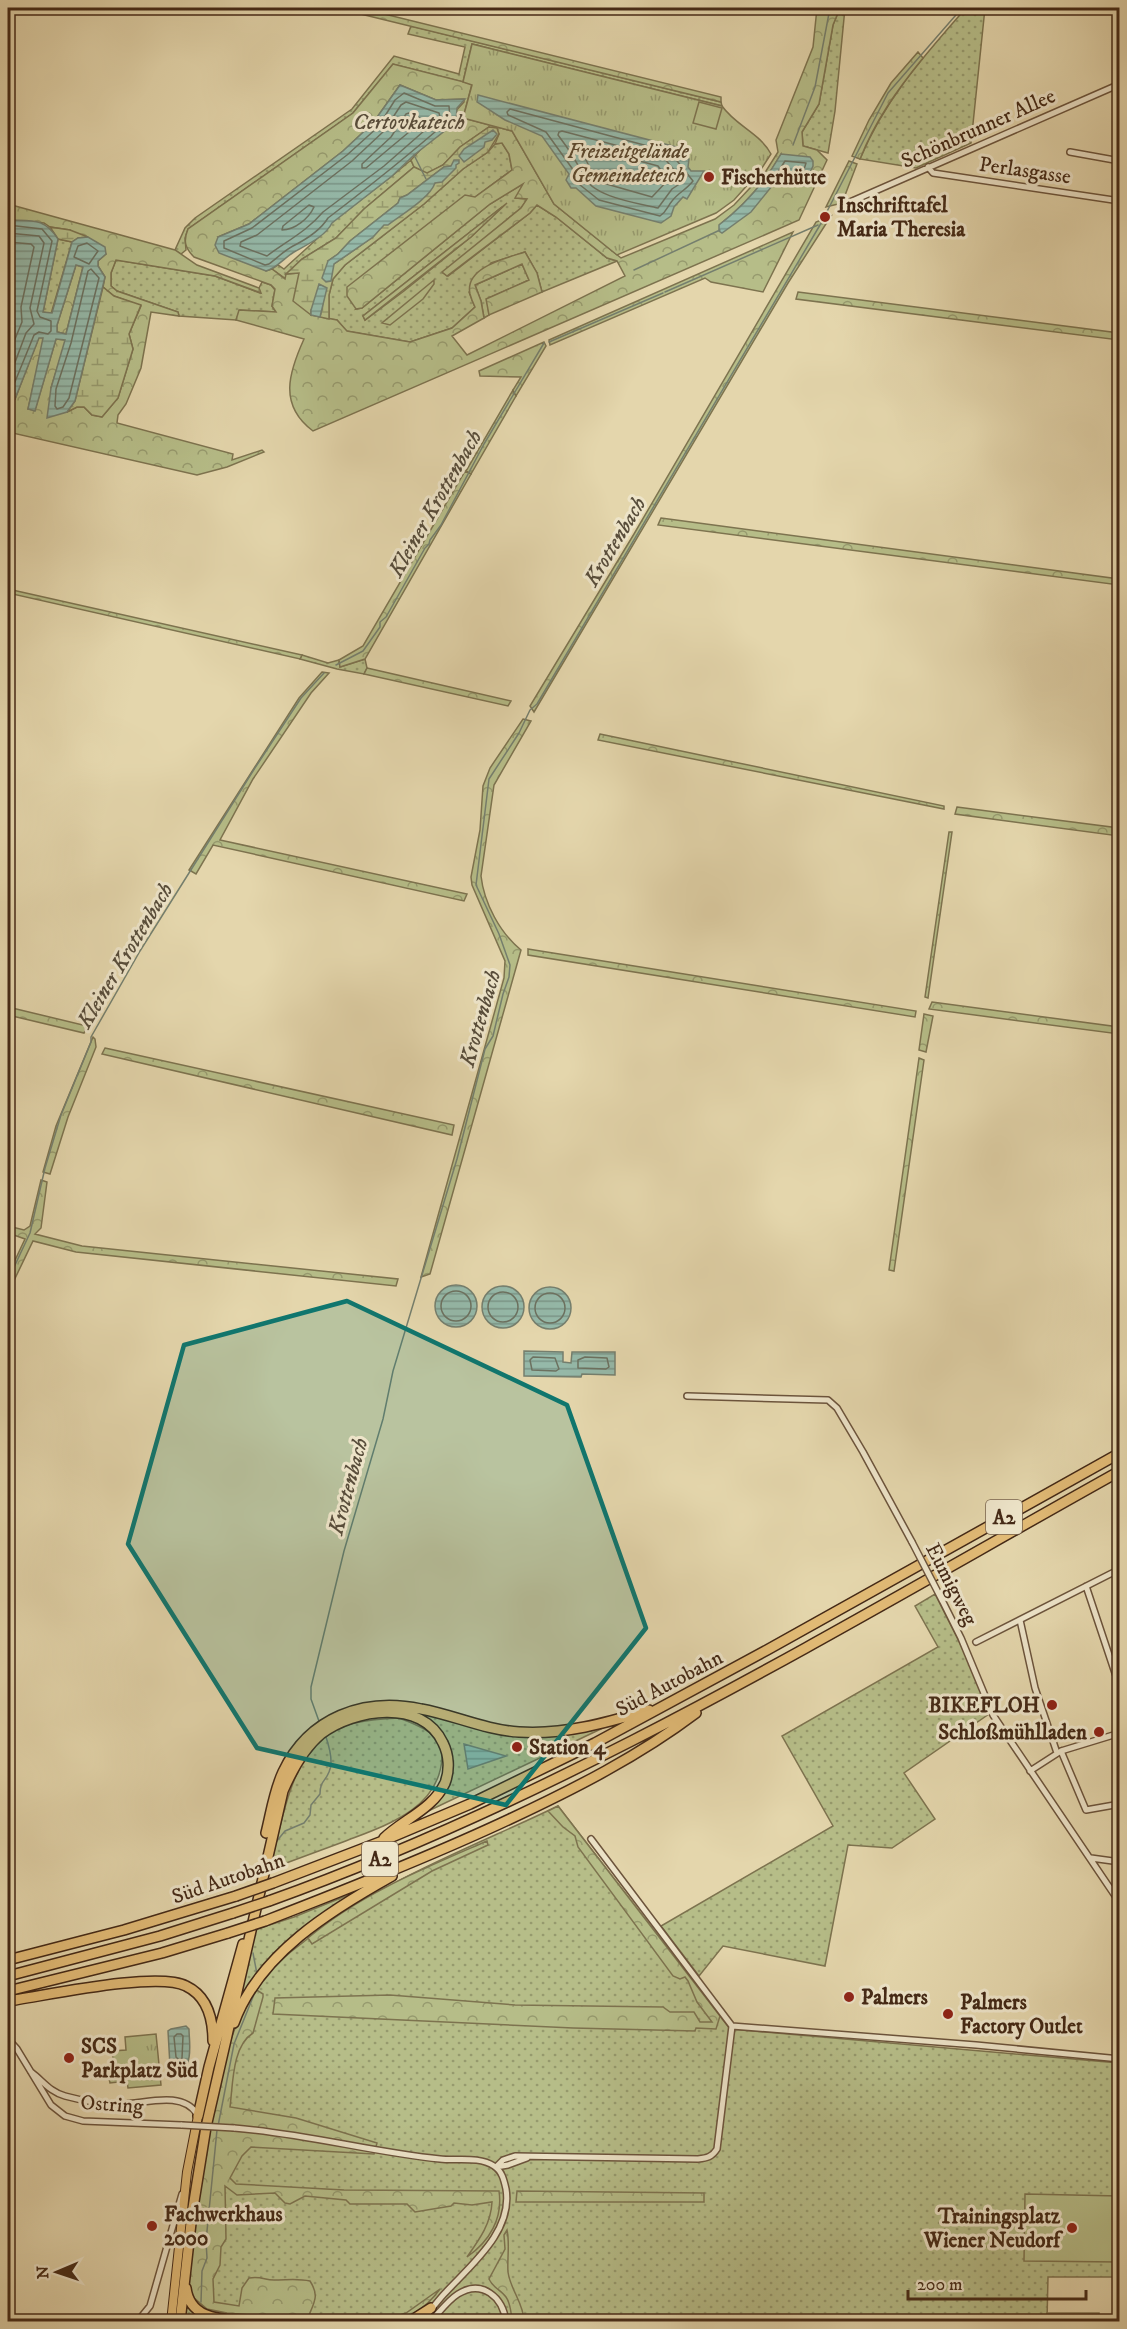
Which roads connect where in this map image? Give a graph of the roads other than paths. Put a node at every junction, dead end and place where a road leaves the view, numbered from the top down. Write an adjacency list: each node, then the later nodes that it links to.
1 (1119, 84): 4 (street, Schönbrunner Allee)
2 (1070, 152): 3 (street)
3 (1119, 161)
4 (928, 167): 5 (street, Perlasgasse); 6 (street, Schönbrunner Allee)
5 (1119, 201)
6 (850, 202)
7 (687, 1396): 21 (street, Eumigweg, bridge)
8 (1119, 1452): 16 (highway, Süd Autobahn / A2)
9 (1119, 1471): 15 (highway, Süd Autobahn / A2)
10 (1119, 1569): 11 (street)
11 (1086, 1586): 12 (street); 14 (street)
12 (1020, 1620): 13 (street); 20 (street)
13 (976, 1642)
14 (1119, 1688)
15 (714, 1700): 27 (highway); 30 (highway, Süd Autobahn / A2, bridge)
16 (666, 1705): 17 (highway); 24 (highway, Süd Autobahn / A2)
17 (327, 1726): 19 (highway); 24 (highway)
18 (1119, 1733): 20 (street)
19 (312, 1738): 35 (highway); 37 (highway)
20 (1059, 1752): 21 (street); 22 (street)
21 (1030, 1772): 25 (street, Eumigweg)
22 (1119, 1804)
23 (591, 1839): 33 (street)
24 (380, 1842): 29 (highway, Süd Autobahn / A2, bridge)
25 (1091, 1858): 26 (street); 28 (street, Eumigweg)
26 (1119, 1862)
27 (412, 1864): 31 (highway, bridge); 35 (highway)
28 (1119, 1903)
29 (8, 1960)
30 (8, 1976)
31 (8, 1992)
32 (8, 2001): 37 (highway)
33 (732, 2026): 36 (street); 40 (street)
34 (8, 2038): 38 (street, Ostring)
35 (221, 2059): 42 (highway)
36 (1119, 2059)
37 (209, 2067): 39 (highway)
38 (30, 2071): 39 (street); 40 (street, Ostring, bridge)
39 (198, 2116): 41 (main road)
40 (496, 2167): 43 (street)
41 (188, 2172): 44 (street); 45 (main road)
42 (186, 2263): 46 (highway); 47 (highway)
43 (431, 2308): 48 (highway); 49 (street)
44 (137, 2322)
45 (171, 2322)
46 (180, 2322)
47 (248, 2322)
48 (409, 2322)
49 (419, 2322)
50 (430, 2322): 51 (street)
51 (506, 2322)

